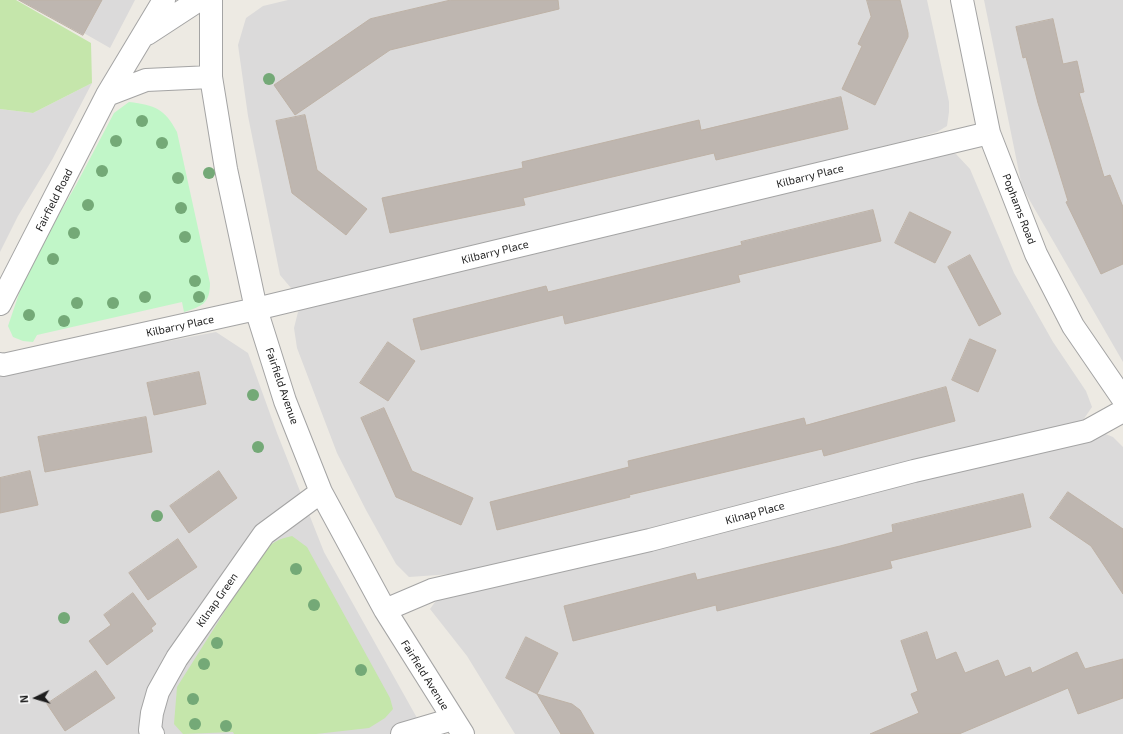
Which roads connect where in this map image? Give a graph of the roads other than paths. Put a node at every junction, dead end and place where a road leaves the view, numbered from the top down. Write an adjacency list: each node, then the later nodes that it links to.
1 (164, 0): 5 (street, Fairfield Road)
2 (199, 0): 5 (street, Fairfield Road)
3 (211, 0): 6 (street, Fairfield Avenue)
4 (962, 0): 8 (street, Pophams Road)
5 (140, 39): 7 (street, Fairfield Road)
6 (211, 77): 7 (street); 10 (street, Fairfield Avenue)
7 (107, 96): 9 (street, Fairfield Road)
8 (989, 132): 10 (street, Kilbarry Place); 12 (street, Pophams Road)
9 (0, 304)
10 (256, 309): 11 (street, Kilbarry Place); 14 (street, Fairfield Avenue)
11 (0, 364)
12 (1123, 399)
13 (1123, 411): 15 (street, Kilnap Place)
14 (321, 492): 15 (street, Fairfield Avenue); 17 (street, Kilnap Green)
15 (385, 610): 16 (street, Fairfield Avenue)
16 (458, 726): 18 (street)
17 (153, 734)
18 (402, 734)

